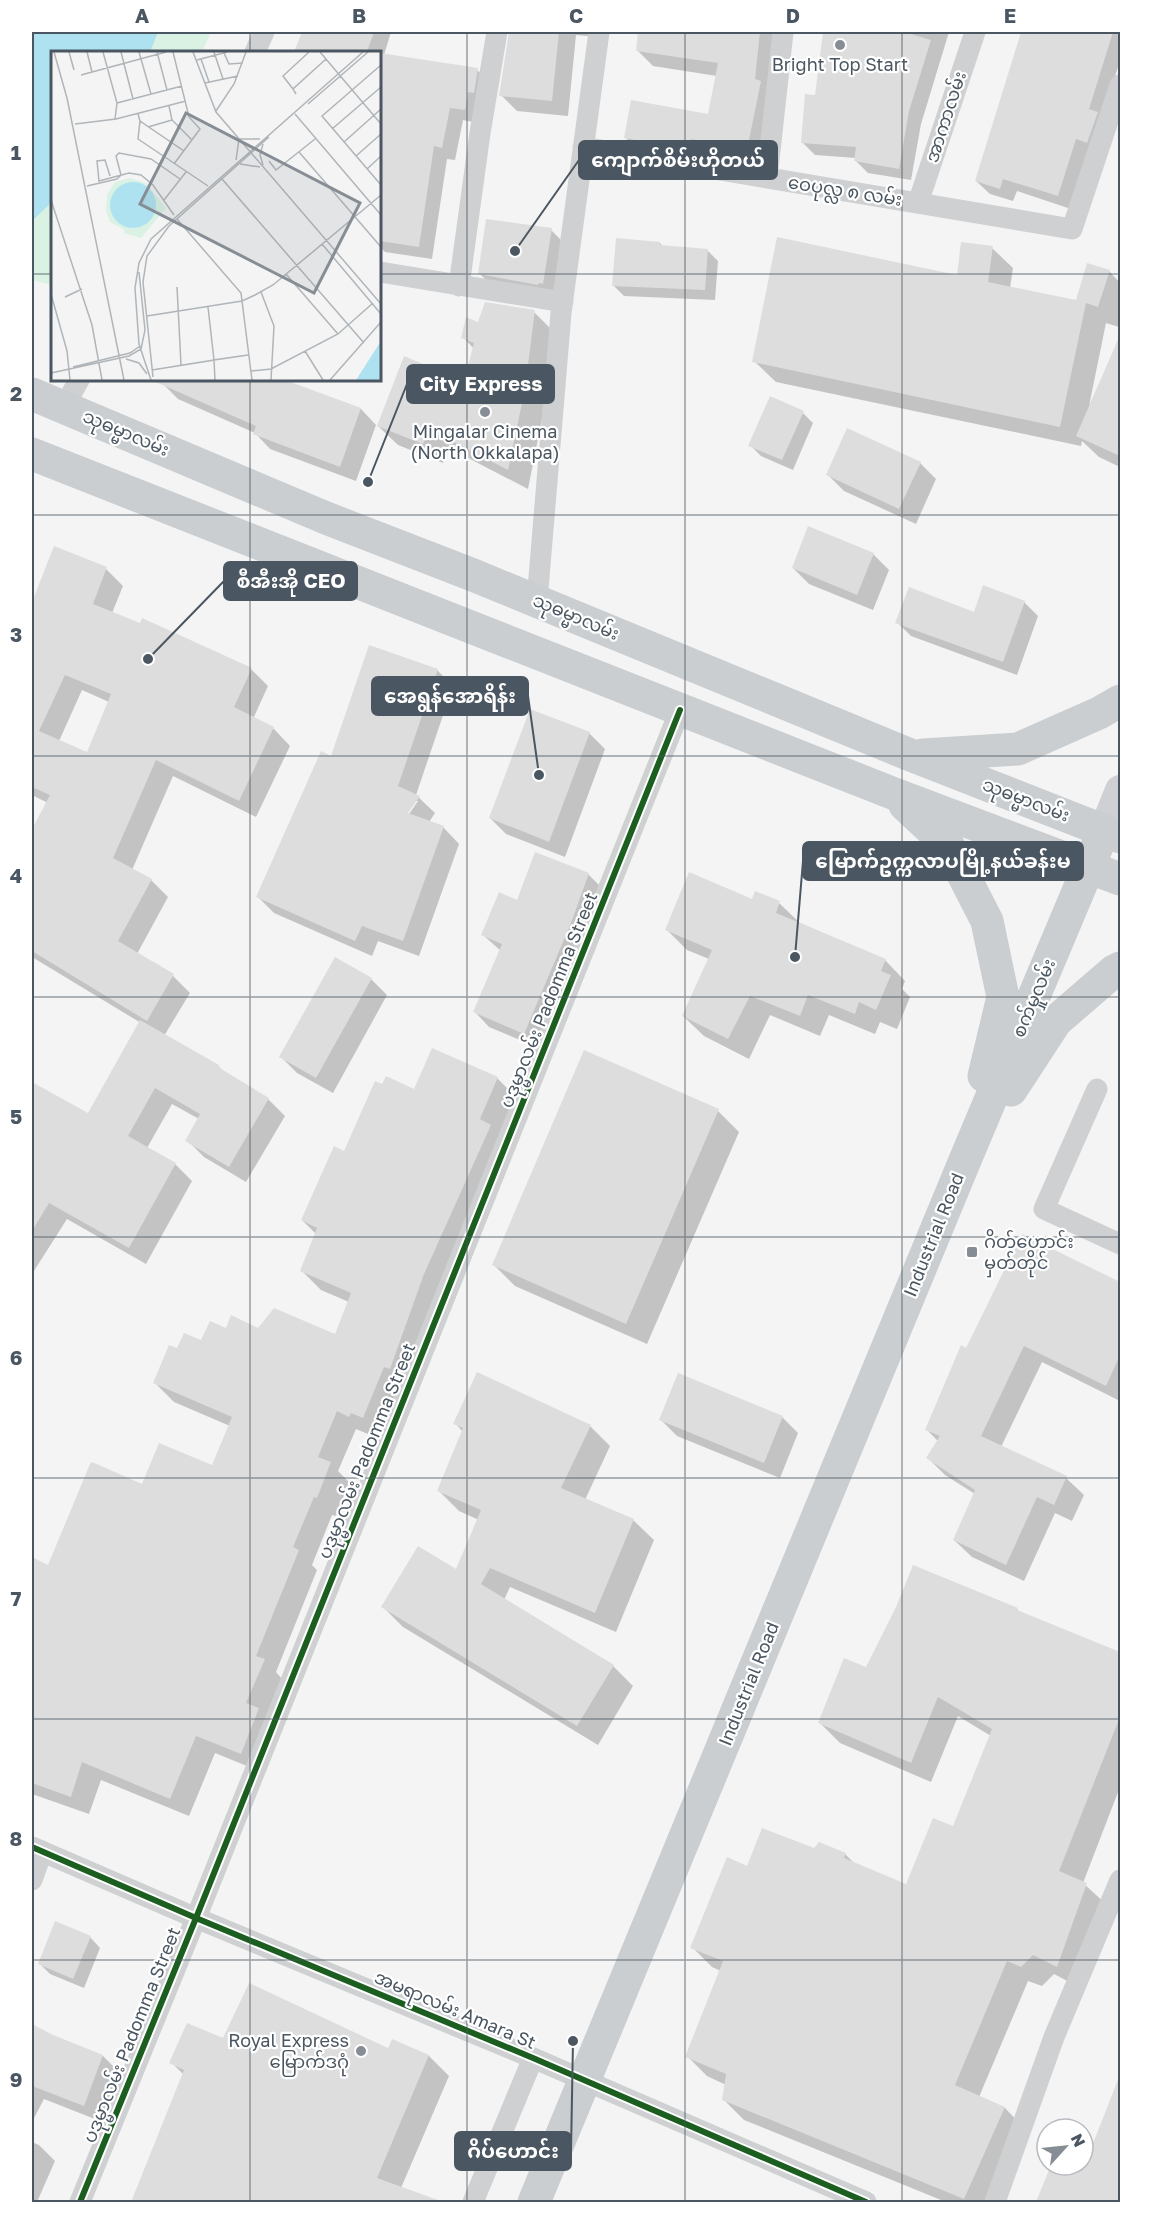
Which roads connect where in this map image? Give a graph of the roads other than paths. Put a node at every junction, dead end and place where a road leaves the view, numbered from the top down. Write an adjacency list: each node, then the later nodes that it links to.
1 (264, 32): 6 (street)
2 (497, 32): 12 (street)
3 (598, 32): 8 (street)
4 (783, 32): 9 (street)
5 (975, 32): 10 (street, အာကာလမ်း)
6 (255, 51)
7 (1120, 85): 10 (street, ဝေပုလ္လ ၈ လမ်း)
8 (583, 147): 9 (street, ဝေပုလ္လ ၈ လမ်း); 13 (street)
9 (767, 178): 10 (street, ဝေပုလ္လ ၈ လမ်း)
10 (918, 203)
11 (381, 272): 12 (street)
12 (459, 286): 13 (street)
13 (563, 302): 17 (street)
14 (72, 393): 15 (main road, သုဓမ္မာလမ်း); 17 (main road, သုဓမ္မာလမ်း)
15 (32, 394)
16 (34, 463): 19 (main road)
17 (530, 598): 20 (main road, သုဓမ္မာလမ်း)
18 (1120, 701): 20 (main road)
19 (680, 710): 22 (main road); 33 (street, ပဒုမ္မာလမ်း Padomma Street)
20 (908, 754): 23 (main road, သုဓမ္မာလမ်း)
21 (1120, 790): 23 (main road)
22 (892, 793): 24 (main road); 28 (main road)
23 (1112, 834): 24 (main road, စက်မှုလမ်း)
24 (1089, 867): 25 (main road); 28 (main road, စက်မှုလမ်း)
25 (1120, 879)
26 (1120, 968): 28 (main road)
27 (1097, 1089): 29 (street)
28 (963, 1165): 35 (main road, Industrial Road)
29 (1120, 1244)
30 (37, 1850): 31 (street); 33 (street, အမရာလမ်း Amara St)
31 (32, 1880)
32 (1120, 1880): 40 (street)
33 (196, 1918): 34 (street, အမရာလမ်း Amara St); 36 (street, ပဒုမ္မာလမ်း Padomma Street)
34 (533, 2058): 35 (street, အမရာလမ်း Amara St); 37 (street)
35 (585, 2082): 38 (main road, Industrial Road); 39 (street, အမရာလမ်း Amara St)
36 (80, 2202)
37 (474, 2202)
38 (534, 2202)
39 (866, 2202)
40 (995, 2202)

